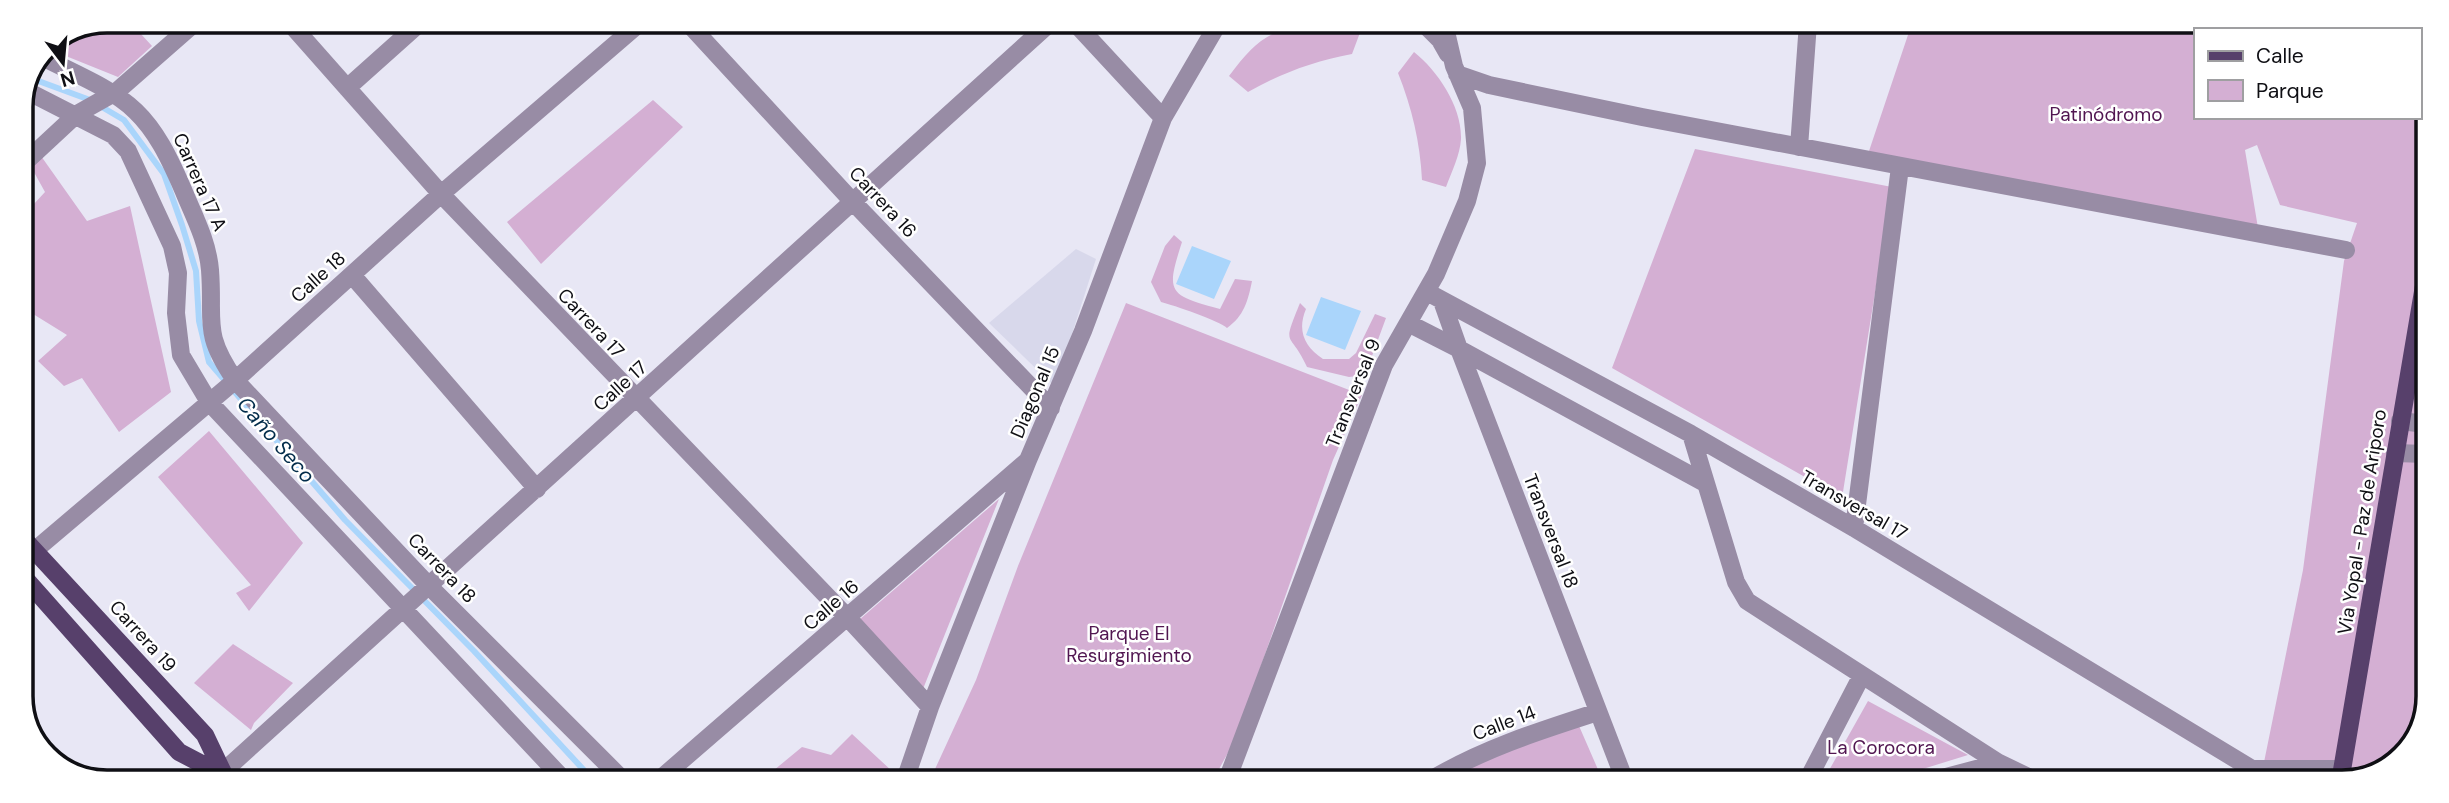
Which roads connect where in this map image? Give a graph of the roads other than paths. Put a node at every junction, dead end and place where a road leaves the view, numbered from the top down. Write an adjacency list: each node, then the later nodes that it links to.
1 (183, 33): 16 (street)
2 (299, 33): 14 (street, Carrera 17)
3 (409, 33): 14 (street)
4 (627, 33): 22 (street, Calle 18)
5 (697, 33): 23 (street, Carrera 16)
6 (1039, 33): 23 (street, Calle 17)
7 (1084, 33): 18 (street)
8 (1215, 33): 18 (street, Diagonal 15)
9 (1433, 33): 13 (street)
10 (1447, 33): 13 (street, Transversal 9)
11 (1807, 33): 19 (street)
12 (50, 61): 16 (street, Carrera 17 A)
13 (1456, 70): 19 (street); 26 (street, Transversal 9)
14 (347, 88): 22 (street, Carrera 17)
15 (35, 95): 17 (street)
16 (111, 95): 17 (street); 30 (street, Carrera 17 A)
17 (81, 111): 20 (street); 31 (street)
18 (1163, 118): 33 (street, Diagonal 15)
19 (1799, 147): 21 (street)
20 (33, 155)
21 (1900, 167): 24 (street); 42 (street)
22 (441, 194): 25 (street, Calle 18); 32 (street, Carrera 17)
23 (853, 202): 32 (street, Calle 17); 33 (street, Carrera 16)
24 (2346, 250)
25 (352, 275): 30 (street, Calle 18); 41 (street)
26 (1434, 297): 27 (street, Transversal 9); 29 (street, Transversal 18); 36 (street, Transversal 17)
27 (1408, 323): 29 (street); 59 (street, Transversal 9)
28 (2416, 328): 34 (main road, Via Yopal - Paz de Ariporo)
29 (1459, 349): 40 (street); 50 (street, Transversal 18)
30 (233, 382): 31 (street, Calle 18); 45 (street, Carrera 18)
31 (211, 400): 43 (street, Calle 18); 46 (street)
32 (636, 400): 41 (street, Calle 17); 47 (street, Carrera 17)
33 (1051, 408): 39 (street, Diagonal 15)
34 (2399, 421): 35 (street); 37 (main road, Via Yopal - Paz de Ariporo)
35 (2416, 423)
36 (1691, 434): 40 (street); 42 (street, Transversal 17)
37 (2395, 453): 38 (street); 66 (main road, Via Yopal - Paz de Ariporo)
38 (2416, 454)
39 (1028, 460): 47 (street, Calle 16); 49 (street, Diagonal 15)
40 (1705, 483): 48 (street)
41 (537, 489): 45 (street, Calle 17)
42 (1854, 528): 65 (street, Transversal 17)
43 (35, 549): 53 (main road, Carrera 19)
44 (33, 588): 52 (main road)
45 (428, 589): 46 (street, Calle 17); 56 (street, Carrera 18)
46 (407, 608): 54 (street, Calle 17); 55 (street)
47 (848, 618): 49 (street, Carrera 17); 57 (street, Calle 16)
48 (1861, 677): 51 (street); 62 (street)
49 (930, 707): 58 (street, Diagonal 15)
50 (1598, 712): 60 (street, Calle 14); 61 (street, Transversal 18)
51 (1999, 763): 63 (street); 64 (street)
52 (209, 770)
53 (218, 770)
54 (229, 770)
55 (555, 770)
56 (614, 770)
57 (671, 770)
58 (908, 770)
59 (1231, 770)
60 (1448, 770)
61 (1621, 770)
62 (1813, 770)
63 (1973, 770)
64 (2014, 770)
65 (2247, 770)
66 (2342, 770)

